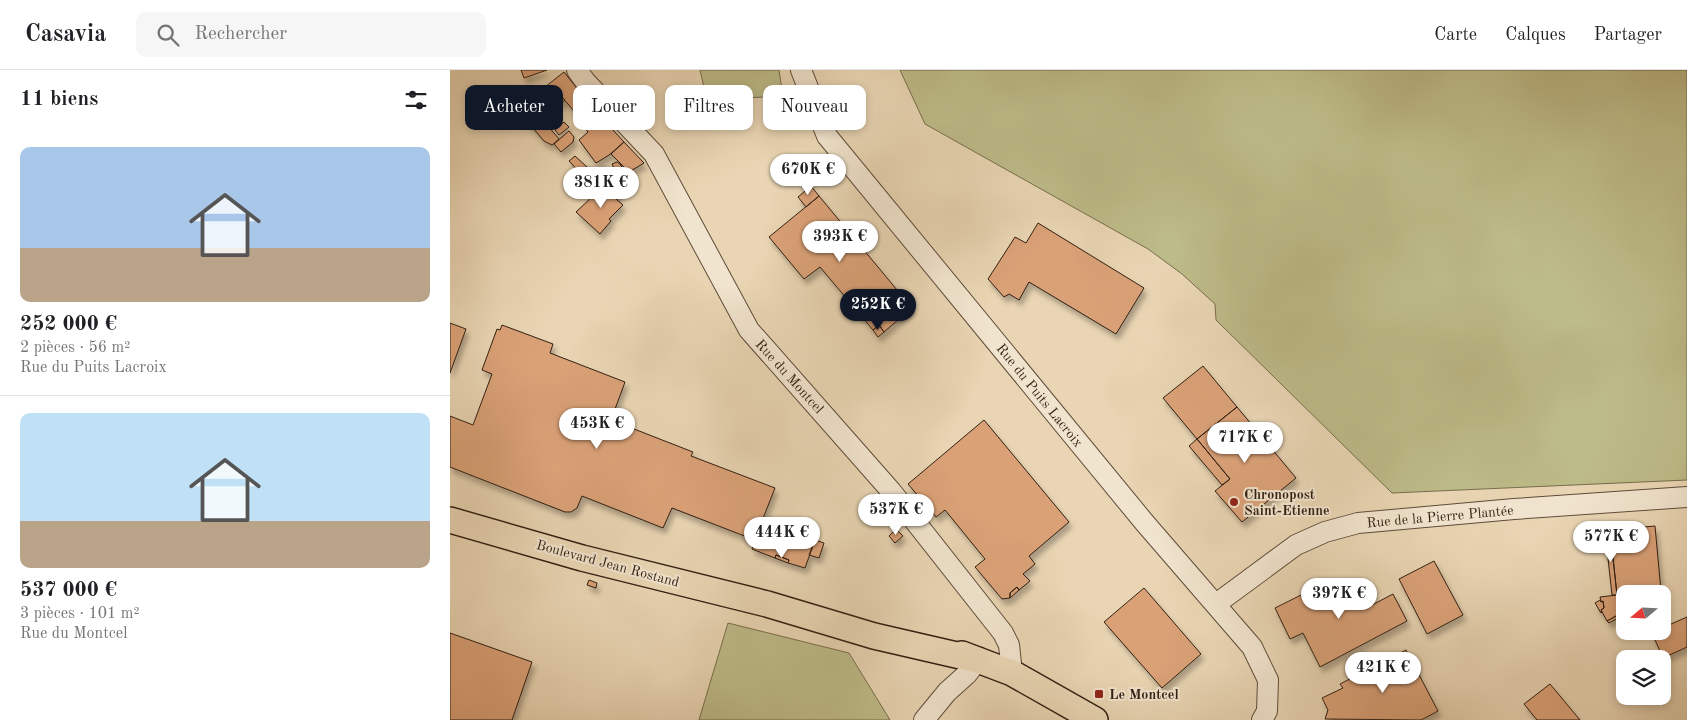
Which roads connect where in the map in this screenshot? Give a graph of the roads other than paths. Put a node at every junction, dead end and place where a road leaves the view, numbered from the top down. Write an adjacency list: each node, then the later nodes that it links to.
1 (577, 70): 7 (street, Rue du Montcel)
2 (801, 70): 5 (street, Rue du Puits Lacroix)
3 (1687, 497): 5 (street, Rue de la Pierre Plantée)
4 (450, 520): 6 (main road, Boulevard Jean Rostand)
5 (1216, 604): 10 (street, Rue du Puits Lacroix)
6 (978, 660): 7 (main road, Boulevard Jean Rostand); 8 (street)
7 (1012, 673): 9 (main road, Boulevard Jean Rostand)
8 (924, 720)
9 (1095, 720)
10 (1262, 720)

